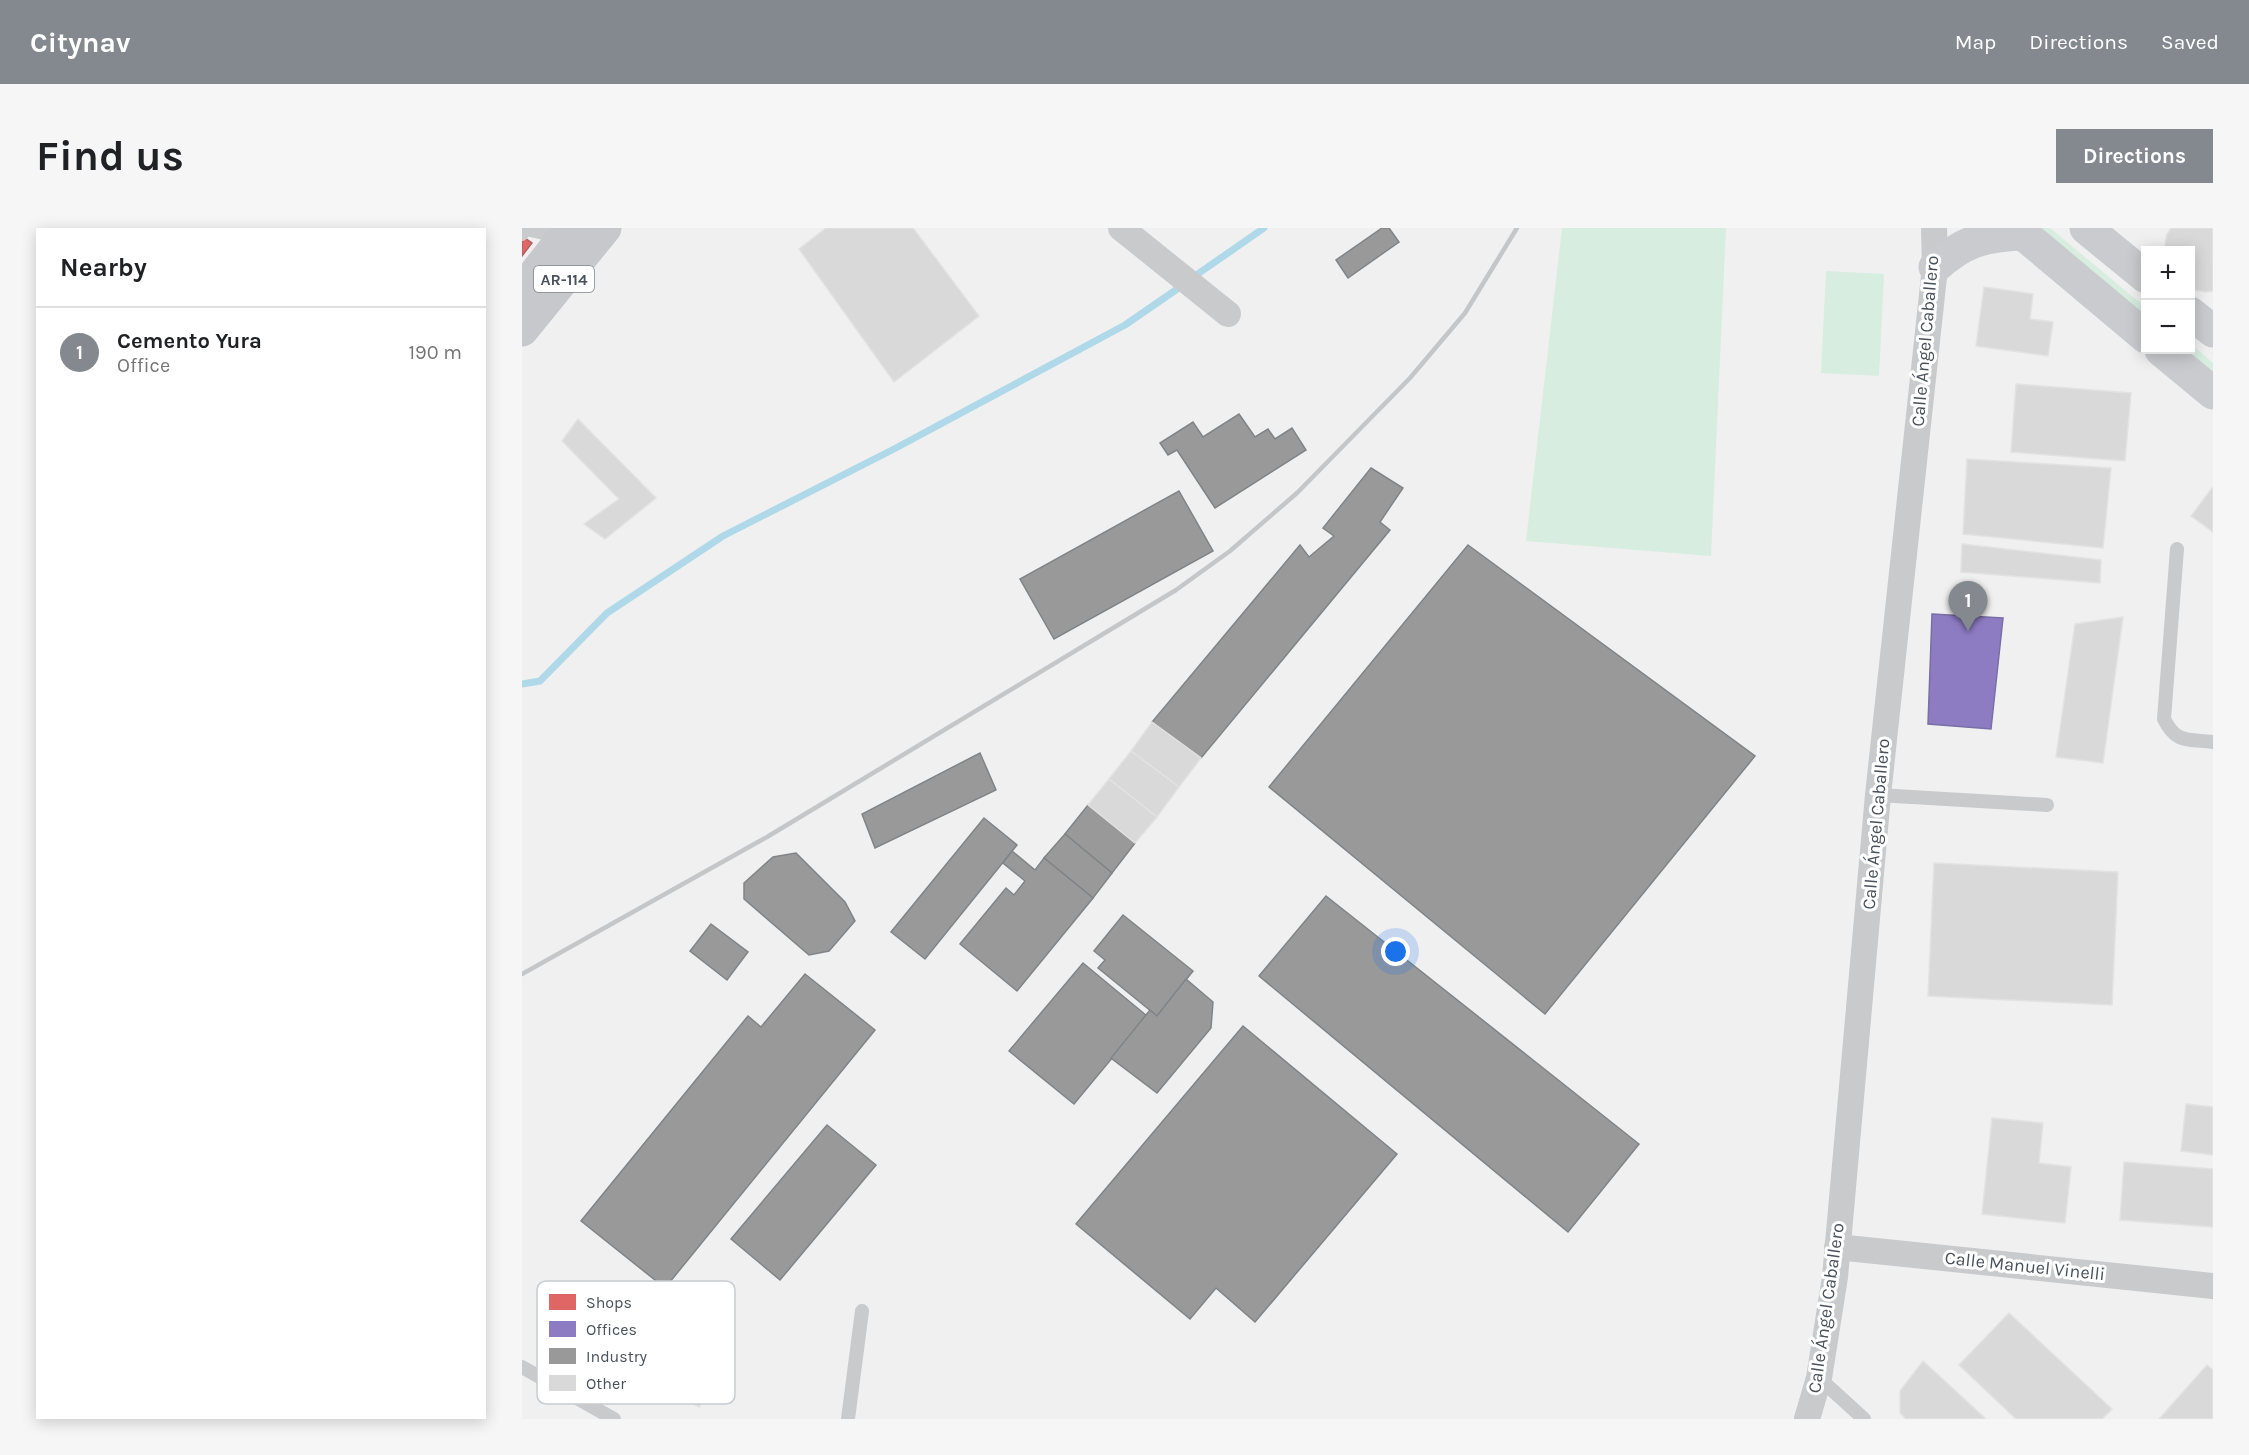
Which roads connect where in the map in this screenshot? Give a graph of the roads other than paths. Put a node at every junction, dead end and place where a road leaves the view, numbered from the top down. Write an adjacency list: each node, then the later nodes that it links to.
1 (1121, 228): 10 (street)
2 (1934, 228): 7 (street, Calle Ángel Caballero)
3 (2086, 228): 8 (main road)
4 (2018, 231): 7 (main road); 14 (main road)
5 (522, 234): 6 (lane)
6 (582, 235): 9 (main road, AR-114); 12 (main road, AR-114)
7 (1935, 267): 19 (street, Calle Ángel Caballero)
8 (2141, 274)
9 (522, 290)
10 (1228, 314)
11 (2195, 317): 13 (main road)
12 (522, 330)
13 (2213, 332)
14 (2141, 334)
15 (2166, 354): 16 (main road)
16 (2213, 393)
17 (2177, 549): 18 (lane)
18 (2213, 742)
19 (1878, 795): 20 (lane); 21 (street, Calle Ángel Caballero)
20 (2047, 805)
21 (1837, 1247): 22 (street, Calle Manuel Vinelli); 26 (street, Calle Ángel Caballero)
22 (2213, 1286)
23 (862, 1311): 29 (lane)
24 (522, 1367): 25 (lane)
25 (537, 1375)
26 (1819, 1378): 30 (street, Calle Ángel Caballero); 31 (lane)
27 (587, 1404): 28 (lane)
28 (614, 1419)
29 (848, 1419)
30 (1807, 1419)
31 (1864, 1419)

